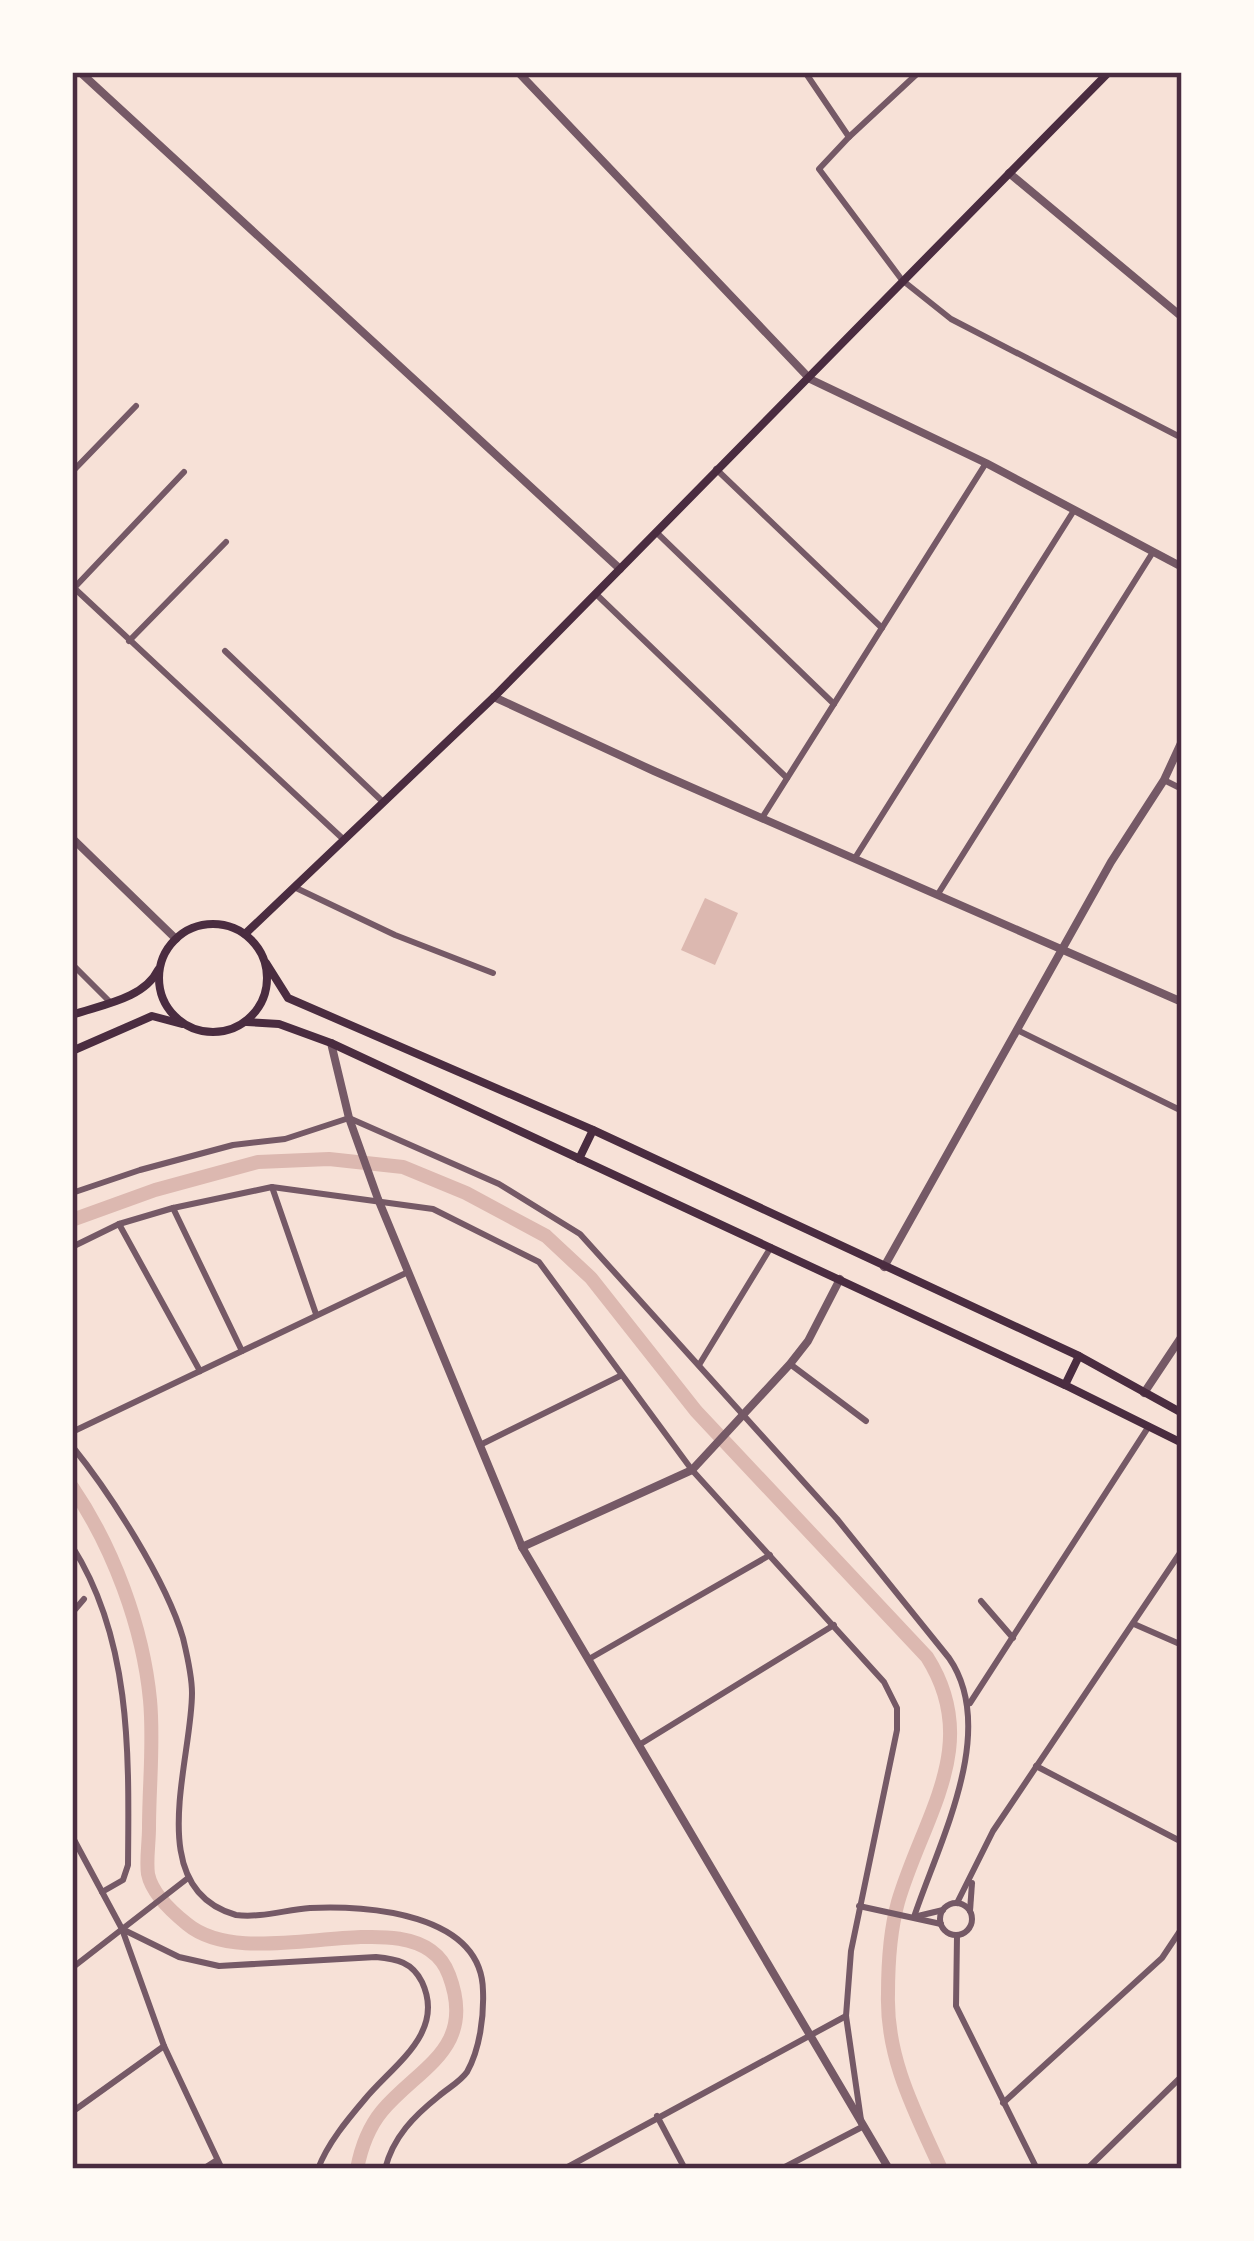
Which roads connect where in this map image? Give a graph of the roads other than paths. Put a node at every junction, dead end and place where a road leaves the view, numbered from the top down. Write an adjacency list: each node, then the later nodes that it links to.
1 (80, 72): 22 (street)
2 (518, 72): 10 (street)
3 (805, 72): 6 (street)
4 (919, 72): 6 (street)
5 (1106, 73): 7 (main road)
6 (849, 137): 8 (street)
7 (1009, 173): 8 (main road); 9 (street)
8 (902, 280): 10 (main road); 12 (street)
9 (1182, 317)
10 (810, 379): 13 (street); 14 (main road)
11 (136, 406): 15 (street)
12 (1182, 438)
13 (986, 464): 17 (street); 25 (street)
14 (716, 469): 18 (main road); 25 (street)
15 (72, 472)
16 (184, 472): 23 (street)
17 (1073, 512): 20 (street); 38 (street)
18 (656, 532): 22 (main road); 29 (street)
19 (226, 542): 26 (street)
20 (1153, 552): 21 (street); 40 (street)
21 (1182, 567)
22 (620, 568): 24 (main road)
23 (73, 587): 26 (street)
24 (596, 594): 28 (main road); 31 (street)
25 (882, 628): 29 (street)
26 (129, 641): 37 (street)
27 (225, 651): 34 (street)
28 (494, 697): 34 (main road); 35 (street)
29 (834, 704): 31 (street)
30 (1182, 741): 32 (street)
31 (787, 778): 35 (street)
32 (1164, 780): 33 (street); 43 (street)
33 (1182, 789)
34 (382, 801): 37 (main road)
35 (762, 818): 38 (street)
36 (72, 838): 42 (street)
37 (342, 838): 39 (main road)
38 (855, 858): 40 (street)
39 (294, 887): 41 (main road); 47 (street)
40 (938, 894): 43 (street)
41 (245, 934): 42 (main road); 45 (main road)
42 (176, 939): 44 (main road)
43 (1064, 949): 49 (street); 53 (street)
44 (161, 963): 48 (main road); 52 (main road)
45 (266, 963): 51 (main road); 58 (main road)
46 (72, 964): 48 (street)
47 (493, 973)
48 (110, 1001): 50 (main road)
49 (1182, 1002)
50 (72, 1015)
51 (247, 1022): 52 (main road); 54 (main road)
52 (189, 1027): 55 (main road)
53 (1016, 1030): 56 (street); 67 (street)
54 (331, 1043): 57 (street); 59 (main road)
55 (72, 1051)
56 (1182, 1111)
57 (349, 1118): 61 (street); 62 (street); 75 (street)
58 (593, 1130): 59 (main road); 67 (main road)
59 (580, 1159): 66 (main road)
60 (272, 1187): 62 (street); 63 (street); 70 (street)
61 (72, 1192)
62 (378, 1199): 68 (street); 77 (street)
63 (173, 1208): 64 (street); 72 (street)
64 (119, 1224): 65 (street); 76 (street)
65 (72, 1247)
66 (771, 1247): 69 (main road); 75 (street)
67 (884, 1267): 73 (main road)
68 (408, 1272): 70 (street); 86 (street)
69 (840, 1279): 74 (street); 78 (main road)
70 (316, 1316): 72 (street)
71 (1182, 1336): 79 (street)
72 (242, 1351): 76 (street)
73 (1079, 1356): 78 (main road); 79 (main road)
74 (790, 1364): 81 (street); 82 (street)
75 (699, 1365): 81 (street)
76 (200, 1371): 84 (street)
77 (620, 1376): 86 (street); 88 (street)
78 (1066, 1385): 83 (main road)
79 (1144, 1393): 80 (main road)
80 (1182, 1413)
81 (746, 1414): 88 (street); 101 (street)
82 (866, 1420)
83 (1149, 1426): 85 (main road); 98 (street)
84 (72, 1432)
85 (1182, 1443)
86 (480, 1445): 90 (street)
87 (72, 1446): 106 (street)
88 (692, 1470): 90 (street); 92 (street)
89 (72, 1546): 108 (street)
90 (522, 1547): 100 (street)
91 (1182, 1550): 96 (street)
92 (771, 1555): 97 (street); 100 (street)
93 (84, 1599): 95 (street)
94 (981, 1601): 98 (street)
95 (72, 1613)
96 (1134, 1624): 99 (street); 103 (street)
97 (834, 1625): 102 (street); 110 (street)
98 (1012, 1638): 101 (street)
99 (1182, 1645)
100 (586, 1660): 102 (street)
101 (970, 1703): 113 (street)
102 (639, 1745): 122 (street)
103 (1036, 1766): 105 (street); 107 (street)
104 (73, 1839): 108 (street)
105 (1182, 1842)
106 (188, 1877): 116 (street); 133 (street)
107 (973, 1879): 109 (street); 112 (street)
108 (102, 1892): 116 (street)
109 (957, 1903): 111 (street); 112 (street)
110 (859, 1906): 113 (street); 121 (street)
111 (944, 1910): 113 (street); 114 (street)
112 (970, 1911): 117 (street)
113 (914, 1917): 114 (street)
114 (941, 1924): 118 (street)
115 (1182, 1928): 125 (street)
116 (122, 1929): 120 (street); 123 (street); 132 (street)
117 (967, 1931): 118 (street); 119 (street)
118 (957, 1936): 119 (street)
119 (959, 1965): 125 (street)
120 (72, 1968)
121 (846, 2016): 122 (street); 128 (street)
122 (807, 2035): 127 (street); 128 (street)
123 (164, 2046): 126 (street); 129 (street)
124 (1182, 2076): 139 (street)
125 (1003, 2103): 138 (street)
126 (72, 2112)
127 (657, 2116): 134 (street); 135 (street)
128 (862, 2127): 136 (street); 137 (street)
129 (218, 2160): 130 (street); 131 (street)
130 (202, 2169)
131 (222, 2169)
132 (318, 2169)
133 (385, 2169)
134 (564, 2169)
135 (685, 2169)
136 (781, 2169)
137 (889, 2169)
138 (1037, 2169)
139 (1087, 2169)

